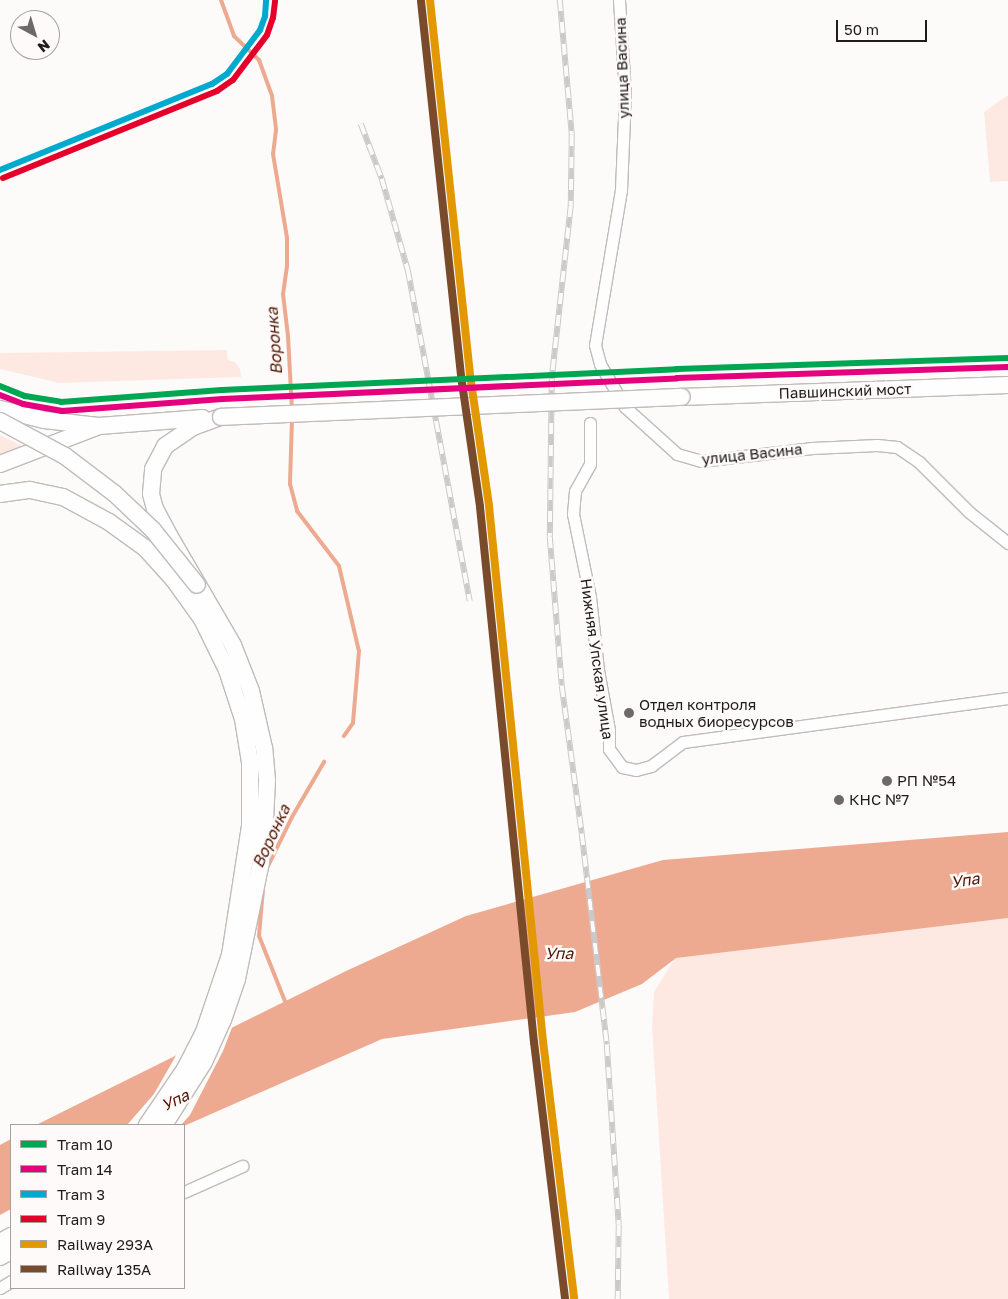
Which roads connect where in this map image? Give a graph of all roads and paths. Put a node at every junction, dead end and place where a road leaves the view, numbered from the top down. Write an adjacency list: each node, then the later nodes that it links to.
1 (619, 0): 10 (street, улица Васина)
2 (1008, 385): 4 (main road, Павшинский мост, bridge)
3 (0, 409): 7 (main road)
4 (221, 417): 7 (main road, Павшинский мост); 11 (main road, bridge)
5 (0, 422): 11 (main road, bridge)
6 (590, 423): 12 (street, Нижняя Упская улица)
7 (99, 426): 8 (main road)
8 (0, 464)
9 (0, 494): 13 (main road)
10 (1008, 542)
11 (197, 585): 14 (main road)
12 (1008, 698)
13 (148, 1124)
14 (165, 1124)
15 (242, 1166): 16 (street)
16 (185, 1192)
17 (7, 1242): 18 (main road)
18 (0, 1257)

